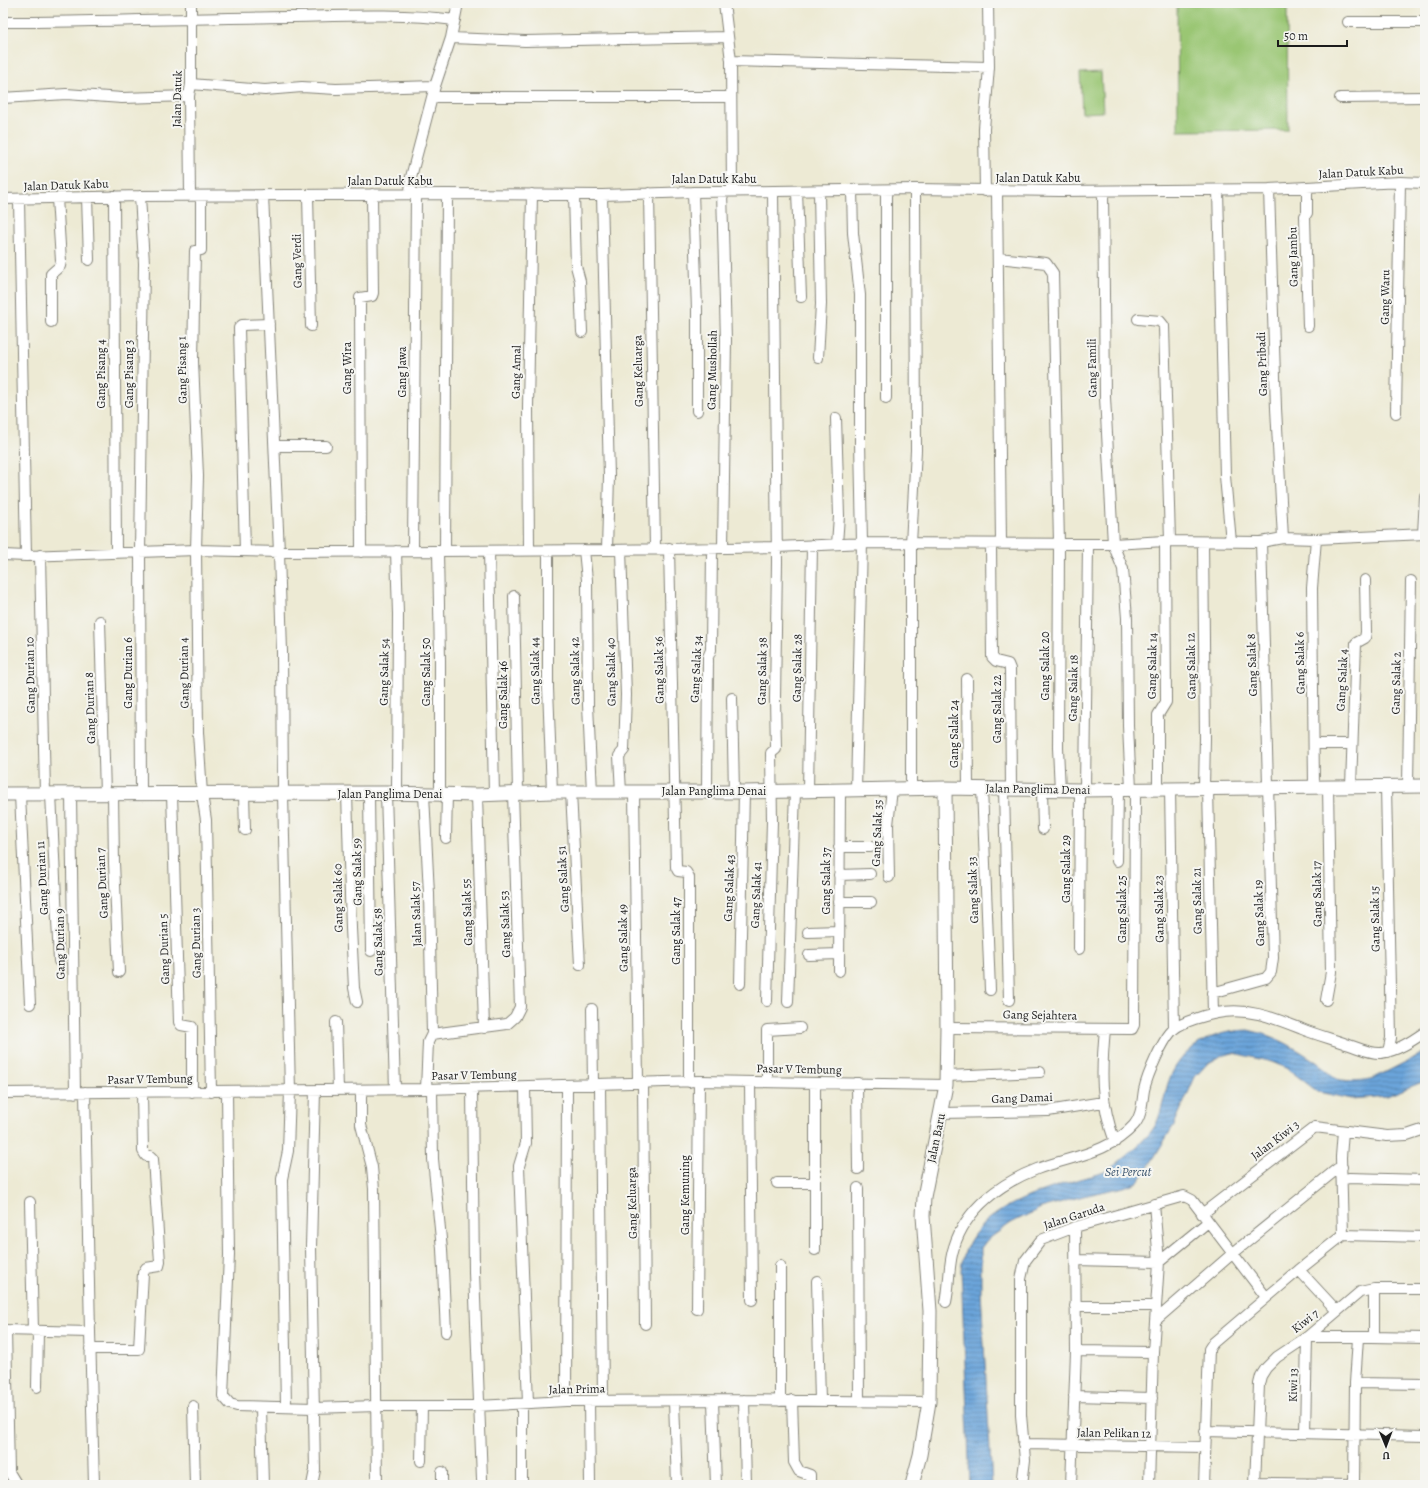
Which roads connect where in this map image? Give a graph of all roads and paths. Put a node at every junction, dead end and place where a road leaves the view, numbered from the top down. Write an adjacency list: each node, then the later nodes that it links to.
1 (191, 3): 5 (street, Jalan Datuk)
2 (458, 3): 6 (street, Gang Jawa)
3 (724, 3): 10 (street, Gang Mushollah)
4 (988, 3): 13 (street)
5 (190, 18): 6 (street); 7 (street); 14 (street, Jalan Datuk)
6 (454, 20): 11 (street, Gang Jawa)
7 (3, 22)
8 (1348, 22): 9 (street)
9 (1425, 22)
10 (728, 37): 11 (street); 12 (street, Gang Mushollah)
11 (451, 38): 15 (street, Gang Jawa)
12 (731, 61): 13 (street); 18 (street, Gang Mushollah)
13 (989, 67): 32 (street)
14 (191, 84): 15 (street); 16 (street, Jalan Datuk)
15 (436, 86): 17 (street, Gang Jawa)
16 (189, 96): 20 (street); 49 (street, Jalan Datuk)
17 (433, 97): 18 (street); 38 (street, Gang Jawa)
18 (730, 97): 27 (street, Gang Mushollah)
19 (1425, 97): 21 (street)
20 (3, 98)
21 (1340, 98)
22 (1400, 182): 23 (street, Jalan Datuk Kabu); 24 (street, Jalan Datuk Kabu); 67 (street, Gang Waru)
23 (1425, 183)
24 (1307, 188): 26 (street, Jalan Datuk Kabu); 62 (street, Gang Jambu)
25 (915, 189): 29 (street, Jalan Datuk Kabu); 32 (street, Jalan Datuk Kabu); 82 (street)
26 (1269, 189): 30 (street, Jalan Datuk Kabu); 73 (street, Gang Pribadi)
27 (729, 190): 35 (street, Jalan Datuk Kabu); 36 (street, Jalan Datuk Kabu); 91 (street, Gang Mushollah)
28 (852, 190): 29 (street, Jalan Datuk Kabu); 31 (street, Jalan Datuk Kabu); 79 (street)
29 (886, 190): 65 (street)
30 (1218, 190): 34 (street, Jalan Datuk Kabu); 77 (street)
31 (819, 191): 37 (street, Jalan Datuk Kabu); 64 (street)
32 (985, 191): 33 (street, Jalan Datuk Kabu)
33 (997, 191): 34 (street, Jalan Datuk Kabu); 55 (street)
34 (1103, 191): 85 (street, Gang Famili)
35 (693, 192): 39 (street, Jalan Datuk Kabu); 66 (street)
36 (773, 192): 37 (street, Jalan Datuk Kabu); 87 (street)
37 (797, 192): 57 (street)
38 (412, 193): 40 (street, Jalan Datuk Kabu); 41 (street, Jalan Datuk Kabu); 94 (street, Gang Jawa)
39 (649, 193): 46 (street, Jalan Datuk Kabu); 88 (street, Gang Keluarga)
40 (372, 194): 44 (street, Jalan Datuk Kabu); 105 (street, Gang Wira)
41 (447, 194): 42 (street, Jalan Datuk Kabu); 100 (street, Gang Salak 50)
42 (532, 194): 45 (street, Jalan Datuk Kabu); 95 (street, Gang Amal)
43 (263, 195): 44 (street, Jalan Datuk Kabu); 50 (street, Jalan Datuk Kabu); 60 (street)
44 (308, 195): 61 (street, Gang Verdi)
45 (574, 195): 46 (street, Jalan Datuk Kabu); 63 (street)
46 (602, 195): 97 (street)
47 (114, 196): 48 (street, Jalan Datuk Kabu); 51 (street, Jalan Datuk Kabu); 106 (street, Gang Pisang 4)
48 (140, 196): 49 (street, Jalan Datuk Kabu); 103 (street, Gang Pisang 3)
49 (190, 196): 50 (street, Jalan Datuk Kabu)
50 (201, 196): 92 (street, Gang Pisang 1)
51 (87, 197): 52 (street, Jalan Datuk Kabu); 56 (street)
52 (57, 198): 54 (street, Jalan Datuk Kabu); 59 (street)
53 (3, 200): 54 (street, Jalan Datuk Kabu)
54 (19, 200): 109 (street)
55 (998, 258): 80 (street, Gang Salak 20); 83 (street)
56 (88, 260)
57 (801, 297)
58 (1138, 319): 75 (street, Gang Salak 14)
59 (51, 322)
60 (269, 324): 69 (street); 99 (street)
61 (311, 326)
62 (1308, 326)
63 (582, 332)
64 (818, 358)
65 (886, 398)
66 (697, 411)
67 (1396, 413)
68 (836, 418): 81 (street)
69 (274, 446): 70 (street); 104 (street)
70 (326, 446)
71 (1425, 497): 72 (street)
72 (1424, 534): 74 (street)
73 (1283, 538): 74 (street); 78 (street)
74 (1316, 539): 116 (street, Gang Salak 6)
75 (1168, 541): 76 (street); 85 (street); 133 (street, Gang Salak 14)
76 (1203, 542): 77 (street); 127 (street, Gang Salak 12)
77 (1231, 542): 78 (street)
78 (1261, 542): 128 (street, Gang Salak 8)
79 (862, 543): 81 (street); 82 (street); 134 (street)
80 (1060, 543): 83 (street); 84 (street); 136 (street, Gang Salak 20)
81 (837, 544): 86 (street)
82 (912, 544): 83 (street); 130 (street)
83 (996, 544): 131 (street, Gang Salak 22)
84 (1088, 544): 85 (street); 137 (street, Gang Salak 18)
85 (1113, 544): 132 (street, Gang Famili)
86 (812, 545): 87 (street); 141 (street, Gang Salak 28)
87 (777, 547): 91 (street); 140 (street, Gang Salak 38)
88 (655, 548): 89 (street); 98 (street)
89 (669, 548): 90 (street); 138 (street, Gang Salak 36)
90 (712, 548): 91 (street); 139 (street, Gang Salak 34)
91 (723, 548)
92 (196, 550): 99 (street); 103 (street); 158 (street, Gang Durian 4)
93 (396, 550): 94 (street); 105 (street); 150 (street, Gang Salak 54)
94 (413, 550): 100 (street)
95 (529, 550): 101 (street); 102 (street)
96 (584, 550): 97 (street); 102 (street); 145 (street, Gang Salak 42)
97 (607, 550): 98 (street)
98 (621, 550): 146 (street, Gang Salak 40)
99 (245, 551): 104 (street)
100 (442, 551): 101 (street); 163 (street, Gang Salak 50)
101 (489, 551): 164 (street)
102 (548, 551): 143 (street, Gang Salak 44)
103 (140, 552): 106 (street); 156 (street, Gang Durian 6)
104 (279, 552): 105 (street); 160 (street)
105 (361, 552)
106 (116, 553): 108 (street)
107 (3, 555): 109 (street)
108 (40, 555): 109 (street); 153 (street, Gang Durian 10)
109 (26, 556)
110 (1365, 580): 117 (street, Gang Salak 4)
111 (1411, 581): 122 (street, Gang Salak 2)
112 (514, 596): 151 (street, Gang Salak 46)
113 (100, 621): 155 (street, Gang Durian 8)
114 (967, 679): 125 (street, Gang Salak 24)
115 (732, 698): 148 (street, Gang Salak 43)
116 (1314, 744): 117 (street); 118 (street, Gang Salak 6)
117 (1352, 744): 120 (street, Gang Salak 4)
118 (1314, 786): 119 (main road, Jalan Panglima Denai); 128 (main road, Jalan Panglima Denai)
119 (1328, 786): 120 (main road, Jalan Panglima Denai); 192 (street, Gang Salak 17)
120 (1351, 786): 121 (main road, Jalan Panglima Denai)
121 (1386, 786): 122 (main road, Jalan Panglima Denai); 208 (street, Gang Salak 15)
122 (1408, 786): 123 (main road, Jalan Panglima Denai)
123 (1425, 786)
124 (945, 788): 125 (main road, Jalan Panglima Denai); 130 (main road, Jalan Panglima Denai); 202 (main road, Jalan Baru)
125 (968, 788): 126 (main road, Jalan Panglima Denai)
126 (982, 788): 131 (main road, Jalan Panglima Denai); 189 (street, Gang Salak 33)
127 (1206, 788): 128 (main road, Jalan Panglima Denai); 133 (main road, Jalan Panglima Denai); 190 (street, Gang Salak 21)
128 (1267, 788): 190 (street, Gang Salak 19)
129 (892, 789): 130 (main road, Jalan Panglima Denai); 134 (main road, Jalan Panglima Denai); 175 (street, Gang Salak 35)
130 (911, 789)
131 (1008, 789): 135 (main road, Jalan Panglima Denai); 191 (street)
132 (1128, 789): 133 (main road, Jalan Panglima Denai); 137 (main road, Jalan Panglima Denai); 172 (street); 205 (street, Gang Salak 25)
133 (1164, 789): 203 (street, Gang Salak 23)
134 (856, 790): 142 (main road, Jalan Panglima Denai)
135 (1042, 790): 136 (main road, Jalan Panglima Denai); 167 (street)
136 (1060, 790): 137 (main road, Jalan Panglima Denai)
137 (1082, 790): 180 (street, Gang Salak 29)
138 (674, 791): 139 (main road, Jalan Panglima Denai); 147 (main road, Jalan Panglima Denai); 210 (street, Gang Salak 47)
139 (708, 791): 148 (main road, Jalan Panglima Denai)
140 (772, 791): 141 (main road, Jalan Panglima Denai); 148 (main road, Jalan Panglima Denai); 193 (street, Gang Salak 41)
141 (801, 791): 142 (main road, Jalan Panglima Denai); 195 (street, Gang Salak 28)
142 (840, 791): 170 (street, Gang Salak 37)
143 (552, 792): 144 (main road, Jalan Panglima Denai); 151 (main road, Jalan Panglima Denai)
144 (571, 792): 145 (main road, Jalan Panglima Denai); 185 (street, Gang Salak 51)
145 (592, 792): 146 (main road, Jalan Panglima Denai)
146 (621, 792): 147 (main road, Jalan Panglima Denai)
147 (634, 792): 212 (street, Gang Salak 49)
148 (739, 792): 188 (street, Gang Salak 43)
149 (347, 793): 160 (main road, Jalan Panglima Denai); 161 (main road, Jalan Panglima Denai); 194 (street, Gang Salak 60)
150 (392, 793): 161 (main road, Jalan Panglima Denai); 162 (main road, Jalan Panglima Denai); 221 (street, Gang Salak 58)
151 (515, 793): 164 (main road, Jalan Panglima Denai); 200 (street, Gang Salak 53)
152 (3, 794): 165 (main road, Jalan Panglima Denai)
153 (48, 794): 154 (main road, Jalan Panglima Denai); 165 (main road, Jalan Panglima Denai); 184 (street, Gang Durian 11)
154 (71, 794): 155 (main road, Jalan Panglima Denai); 232 (street, Gang Durian 9)
155 (109, 794): 156 (main road, Jalan Panglima Denai); 187 (street, Gang Durian 7)
156 (141, 794): 157 (main road, Jalan Panglima Denai)
157 (172, 794): 158 (main road, Jalan Panglima Denai); 228 (street, Gang Durian 5)
158 (202, 794): 159 (main road, Jalan Panglima Denai); 229 (street, Gang Durian 3)
159 (244, 794): 160 (main road, Jalan Panglima Denai); 168 (street)
160 (283, 794): 226 (street)
161 (369, 794): 181 (street, Gang Salak 59)
162 (424, 794): 163 (main road, Jalan Panglima Denai); 207 (street, Jalan Salak 57)
163 (443, 794): 166 (main road, Jalan Panglima Denai); 169 (street, Gang Salak 50)
164 (494, 794): 166 (main road, Jalan Panglima Denai)
165 (20, 795): 196 (street)
166 (477, 795): 200 (street, Gang Salak 55)
167 (1043, 829)
168 (244, 830)
169 (446, 838)
170 (839, 847): 171 (street); 174 (street, Gang Salak 37)
171 (871, 847)
172 (1117, 861)
173 (870, 874): 174 (street)
174 (839, 875): 176 (street, Gang Salak 37)
175 (889, 877)
176 (839, 902): 177 (street); 178 (street, Gang Salak 37)
177 (871, 902)
178 (839, 931): 179 (street); 182 (street, Gang Salak 37)
179 (808, 932)
180 (1079, 949)
181 (371, 951)
182 (839, 954): 183 (street); 186 (street, Gang Salak 37)
183 (810, 955)
184 (59, 961)
185 (580, 965)
186 (839, 971)
187 (119, 972)
188 (740, 984)
189 (990, 990)
190 (1212, 993): 198 (street, Gang Salak 21)
191 (1009, 1000)
192 (1326, 1000)
193 (767, 1001)
194 (357, 1002)
195 (788, 1002)
196 (30, 1004)
197 (592, 1009): 217 (street)
198 (1213, 1014): 203 (street); 208 (street)
199 (336, 1022): 224 (street)
200 (484, 1028): 207 (street, Gang Salak 53)
201 (800, 1028): 214 (street)
202 (947, 1028): 204 (street, Gang Sejahtera); 211 (main road, Jalan Baru)
203 (1174, 1028): 237 (street)
204 (1105, 1029): 205 (street, Gang Sejahtera); 233 (street)
205 (1132, 1029)
206 (1425, 1032): 208 (street)
207 (432, 1034): 222 (street, Jalan Salak 57)
208 (1388, 1052)
209 (1040, 1072): 211 (street, Pasar V Tembung)
210 (694, 1081): 212 (street, Pasar V Tembung); 213 (street, Pasar V Tembung); 265 (street, Gang Kemuning)
211 (946, 1081): 216 (street, Pasar V Tembung); 234 (main road, Jalan Baru)
212 (640, 1082): 217 (street, Pasar V Tembung); 268 (street, Gang Keluarga)
213 (750, 1082): 214 (street, Pasar V Tembung); 261 (street)
214 (767, 1082): 215 (street, Pasar V Tembung)
215 (815, 1083): 216 (street, Pasar V Tembung); 243 (street)
216 (857, 1083): 239 (street)
217 (596, 1084): 218 (street, Pasar V Tembung); 290 (street)
218 (567, 1086): 219 (street, Pasar V Tembung); 288 (street)
219 (525, 1087): 220 (street, Pasar V Tembung); 296 (street)
220 (472, 1088): 222 (street, Pasar V Tembung); 300 (street)
221 (395, 1089): 222 (street, Pasar V Tembung); 225 (street, Pasar V Tembung)
222 (429, 1089): 272 (street, Jalan Salak 57)
223 (315, 1090): 224 (street, Pasar V Tembung); 226 (street, Pasar V Tembung); 303 (street)
224 (338, 1090): 225 (street, Pasar V Tembung)
225 (361, 1090): 298 (street)
226 (290, 1091): 230 (street, Pasar V Tembung); 302 (street)
227 (142, 1092): 228 (street, Pasar V Tembung); 232 (street, Pasar V Tembung); 277 (street)
228 (192, 1092): 229 (street, Pasar V Tembung)
229 (211, 1092): 230 (street, Pasar V Tembung)
230 (226, 1092): 301 (street, Jalan Prima)
231 (3, 1093): 232 (street, Pasar V Tembung)
232 (80, 1093): 271 (street, Gang Durian 9)
233 (1103, 1102): 234 (street, Gang Damai); 237 (street)
234 (942, 1113): 295 (main road, Jalan Baru)
235 (1425, 1129): 236 (street, Jalan Kiwi 3)
236 (1343, 1131): 238 (street); 247 (street, Jalan Kiwi 3)
237 (1115, 1142): 262 (street)
238 (1342, 1167): 240 (street); 252 (street)
239 (858, 1169)
240 (1342, 1180): 241 (street); 249 (street)
241 (1425, 1180)
242 (776, 1183): 243 (street)
243 (814, 1183): 251 (street)
244 (858, 1188): 294 (street)
245 (30, 1202): 270 (street)
246 (1154, 1204): 247 (street, Jalan Garuda); 248 (street, Jalan Garuda); 254 (street)
247 (1205, 1218): 252 (street, Jalan Garuda); 254 (street, Jalan Kiwi 3)
248 (1075, 1227): 253 (street); 309 (street, Jalan Garuda)
249 (1344, 1235): 250 (street); 256 (street)
250 (1425, 1237)
251 (815, 1250)
252 (1232, 1254): 260 (street, Jalan Garuda); 267 (street)
253 (1075, 1260): 254 (street); 263 (street)
254 (1158, 1262): 264 (street)
255 (780, 1266): 286 (street)
256 (1299, 1270): 260 (street); 266 (street)
257 (817, 1281): 293 (street)
258 (1374, 1289): 259 (street, Kiwi 7); 266 (street, Kiwi 7); 274 (street)
259 (1425, 1289)
260 (1266, 1297): 304 (street)
261 (752, 1300)
262 (946, 1302)
263 (1075, 1306): 264 (street); 278 (street)
264 (1156, 1306): 267 (street)
265 (697, 1309)
266 (1337, 1312): 273 (street, Kiwi 7)
267 (1156, 1320): 279 (street)
268 (645, 1324)
269 (4, 1330): 270 (street); 318 (street)
270 (36, 1330): 271 (street); 282 (street)
271 (90, 1332): 277 (street, Gang Durian 9)
272 (446, 1332)
273 (1307, 1337): 275 (street); 305 (street, Kiwi 7); 306 (street, Kiwi 13)
274 (1372, 1337): 275 (street); 276 (street)
275 (1358, 1338): 280 (street)
276 (1425, 1338)
277 (90, 1349): 319 (street, Gang Durian 9)
278 (1076, 1351): 279 (street); 283 (street)
279 (1153, 1352): 284 (street)
280 (1355, 1383): 281 (street); 307 (street)
281 (1425, 1384)
282 (37, 1387)
283 (1074, 1396): 284 (street); 310 (street)
284 (1152, 1398): 311 (street)
285 (744, 1400): 286 (street, Jalan Prima); 292 (street, Jalan Prima); 329 (street)
286 (780, 1400): 287 (street, Jalan Prima)
287 (792, 1400): 293 (street, Jalan Prima); 330 (street)
288 (566, 1401): 289 (street, Jalan Prima); 296 (street, Jalan Prima)
289 (589, 1401): 290 (street, Jalan Prima); 326 (street)
290 (603, 1401): 291 (street, Jalan Prima)
291 (674, 1401): 292 (street, Jalan Prima); 327 (street)
292 (713, 1401): 328 (street)
293 (820, 1401): 294 (street, Jalan Prima)
294 (859, 1401): 295 (street, Jalan Prima)
295 (929, 1402): 331 (main road, Jalan Baru)
296 (525, 1403): 300 (street, Jalan Prima); 325 (street)
297 (193, 1406): 320 (street)
298 (377, 1406): 299 (street, Jalan Prima); 303 (street, Jalan Prima); 323 (street)
299 (422, 1406): 300 (street, Jalan Prima); 313 (street)
300 (478, 1406): 315 (street)
301 (261, 1407): 302 (street, Jalan Prima); 321 (street)
302 (286, 1407): 303 (street, Jalan Prima)
303 (314, 1408): 322 (street)
304 (1205, 1431): 305 (street); 312 (street)
305 (1257, 1432): 306 (street); 316 (street, Kiwi 7)
306 (1305, 1433): 307 (street)
307 (1356, 1434): 308 (street); 336 (street)
308 (1425, 1436)
309 (1023, 1444): 310 (street, Jalan Pelikan 12); 332 (street, Jalan Garuda)
310 (1071, 1446): 311 (street, Jalan Pelikan 12); 333 (street)
311 (1150, 1447): 312 (street, Jalan Pelikan 12); 334 (street)
312 (1204, 1447): 335 (street)
313 (421, 1461)
314 (442, 1472): 324 (street)
315 (482, 1479)
316 (1255, 1484): 317 (street)
317 (1301, 1484): 336 (street)
318 (18, 1485)
319 (94, 1485)
320 (194, 1485)
321 (263, 1485)
322 (312, 1485)
323 (377, 1485)
324 (442, 1485)
325 (522, 1485)
326 (590, 1485)
327 (677, 1485)
328 (716, 1485)
329 (746, 1485)
330 (810, 1485)
331 (912, 1485)
332 (1022, 1485)
333 (1070, 1485)
334 (1149, 1485)
335 (1204, 1485)
336 (1354, 1485)

